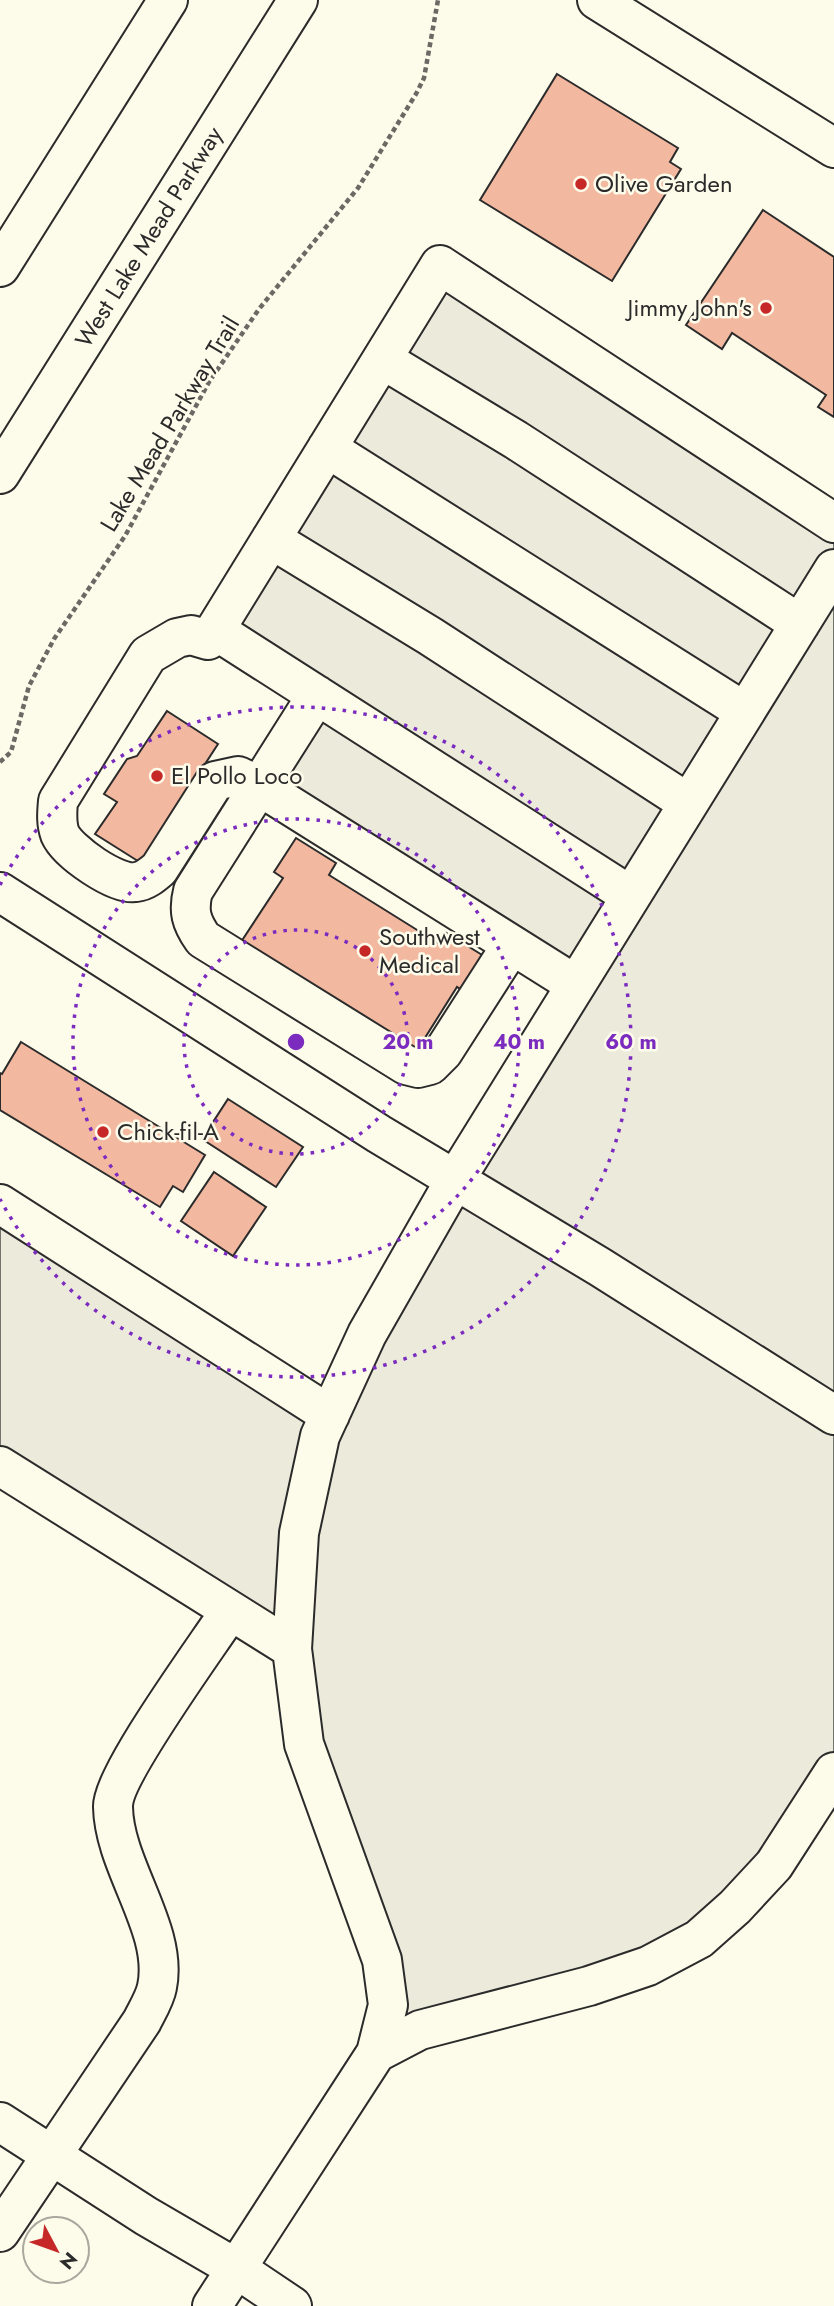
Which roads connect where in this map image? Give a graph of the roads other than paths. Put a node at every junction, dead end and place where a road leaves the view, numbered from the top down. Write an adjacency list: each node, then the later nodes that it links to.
1 (168, 0): 5 (main road)
2 (298, 0): 8 (main road, West Lake Mead Parkway)
3 (597, 0): 4 (main road)
4 (834, 148)
5 (0, 267)
6 (382, 359): 7 (main road); 9 (main road); 12 (main road)
7 (327, 448): 10 (main road); 15 (main road)
8 (0, 474)
9 (834, 523)
10 (271, 539): 13 (main road); 17 (main road)
11 (834, 569): 12 (main road)
12 (800, 624): 15 (main road)
13 (215, 630): 14 (main road); 18 (main road)
14 (317, 695): 16 (main road); 20 (main road)
15 (745, 712): 17 (main road)
16 (259, 786): 18 (main road); 21 (main road); 22 (main road)
17 (688, 803): 20 (main road)
18 (149, 877): 21 (main road)
19 (0, 892): 24 (main road)
20 (631, 896): 23 (main road)
21 (191, 900): 22 (main road)
22 (512, 946): 23 (main road)
23 (576, 985): 24 (main road)
24 (455, 1180): 26 (main road); 27 (main road)
25 (0, 1205): 26 (main road)
26 (330, 1415): 30 (main road)
27 (834, 1415)
28 (0, 1466): 29 (main road)
29 (230, 1611): 30 (main road); 34 (main road)
30 (292, 1649): 32 (main road)
31 (834, 1772): 32 (main road)
32 (376, 2053): 36 (main road)
33 (0, 2122): 34 (main road)
34 (51, 2154): 35 (main road); 36 (main road)
35 (0, 2232)
36 (237, 2269): 37 (main road); 38 (main road)
37 (212, 2306)
38 (292, 2306)

